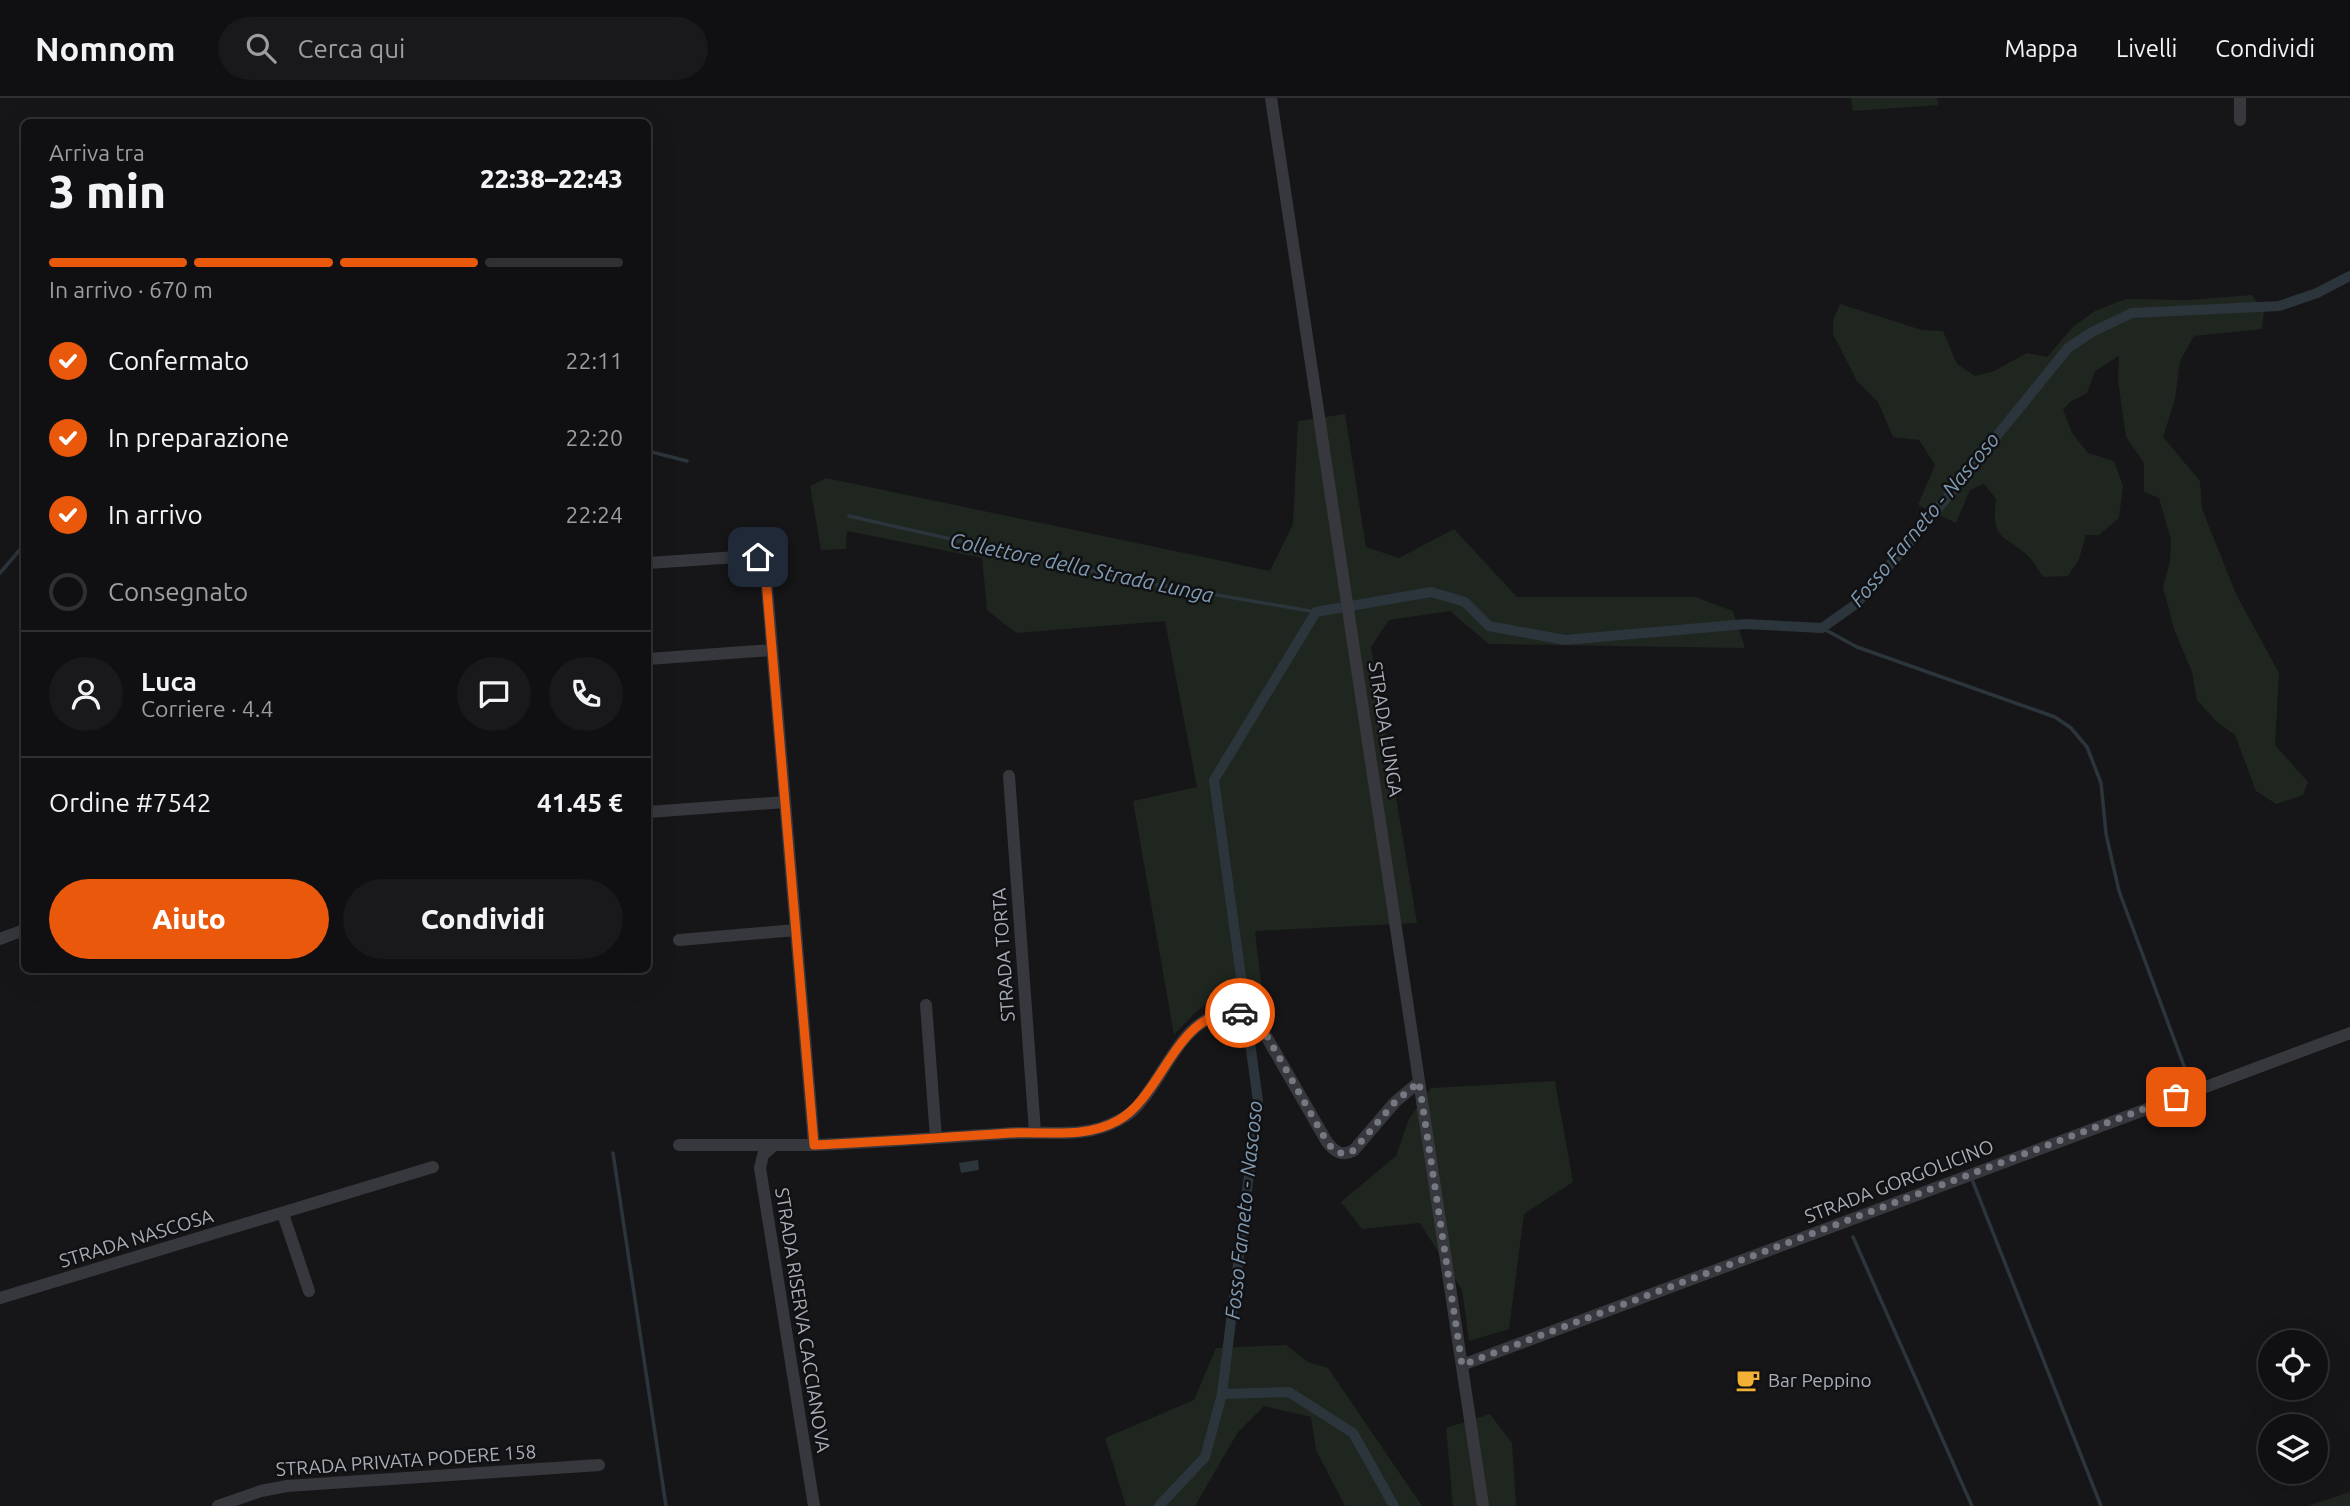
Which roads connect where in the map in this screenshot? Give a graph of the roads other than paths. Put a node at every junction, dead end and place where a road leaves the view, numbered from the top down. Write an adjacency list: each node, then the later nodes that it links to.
1 (1271, 98): 16 (street, STRADA LUNGA)
2 (2240, 98): 3 (street)
3 (2240, 120)
4 (651, 563): 5 (street)
5 (772, 650): 6 (street); 8 (street)
6 (651, 659)
7 (1009, 776): 17 (street, STRADA TORTA)
8 (785, 802): 9 (street); 10 (street)
9 (651, 812)
10 (796, 930): 13 (street); 21 (street)
11 (21, 931): 12 (street)
12 (0, 939)
13 (678, 940)
14 (926, 1005): 18 (street)
15 (2350, 1033): 26 (street, STRADA GORGOLICINO)
16 (1419, 1082): 17 (street); 26 (street, STRADA LUNGA)
17 (1035, 1132): 18 (street)
18 (936, 1138): 21 (street)
19 (678, 1145): 20 (street)
20 (774, 1145): 21 (street); 29 (street, STRADA RISERVA CACCIANOVA)
21 (814, 1145)
22 (433, 1167): 23 (street, STRADA NASCOSA)
23 (284, 1214): 24 (street); 25 (street, STRADA NASCOSA)
24 (309, 1291)
25 (0, 1298)
26 (1462, 1365): 30 (street, STRADA LUNGA)
27 (599, 1465): 28 (street, STRADA PRIVATA PODERE 158)
28 (218, 1506)
29 (814, 1506)
30 (1483, 1506)

